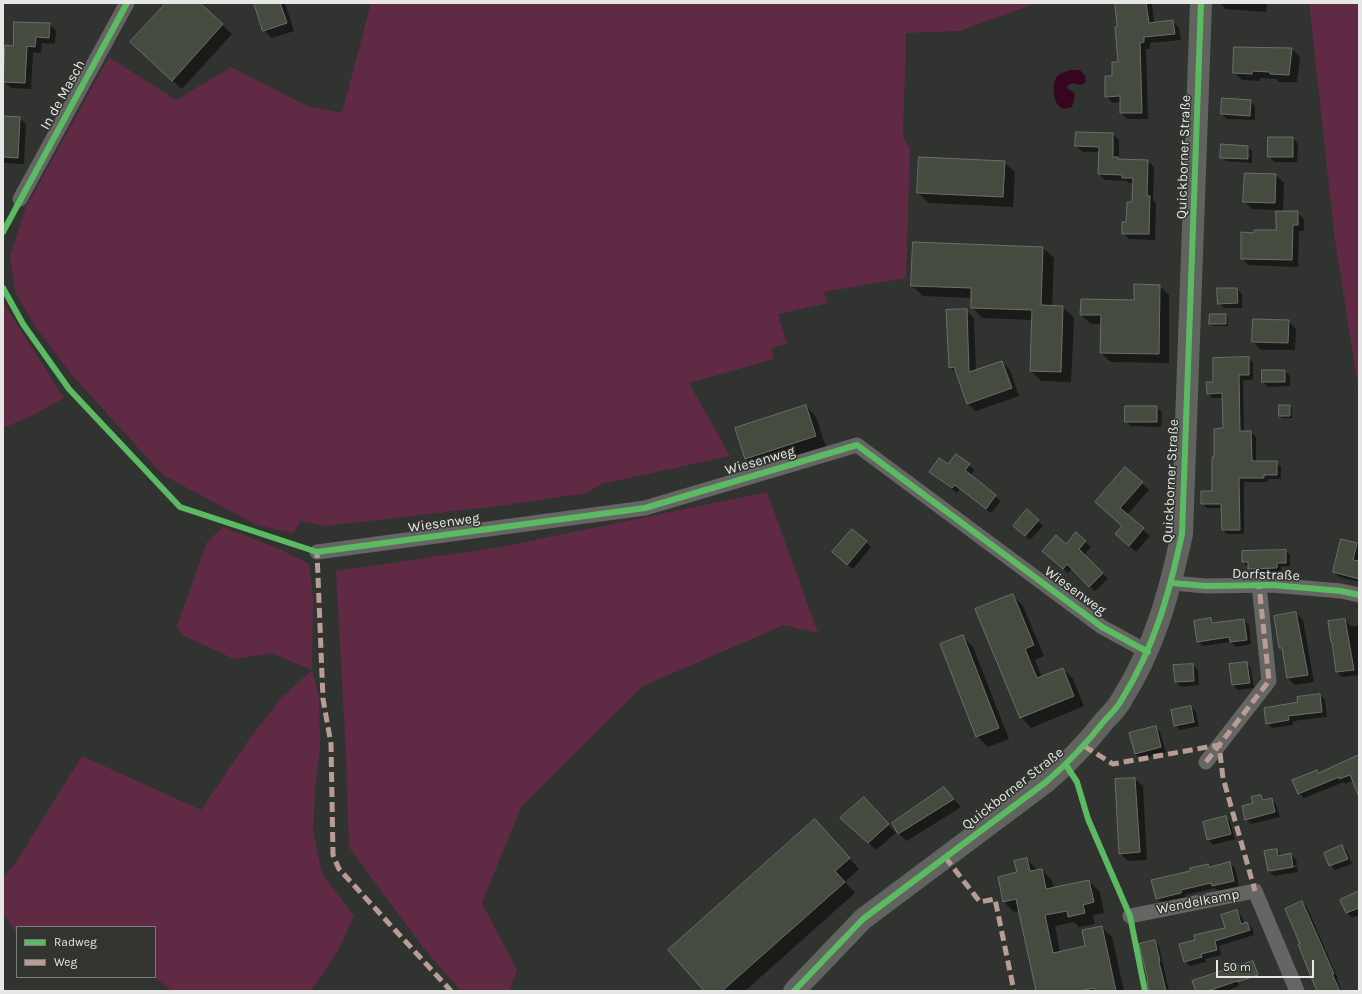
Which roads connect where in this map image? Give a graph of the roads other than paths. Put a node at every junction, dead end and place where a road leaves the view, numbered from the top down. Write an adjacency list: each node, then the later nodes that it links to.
1 (127, 3): 3 (street, In de Masch)
2 (1201, 3): 5 (main road, Quickborner Straße)
3 (20, 199)
4 (317, 552): 8 (street, Wiesenweg)
5 (1172, 583): 6 (street, Dorfstraße); 8 (main road, Quickborner Straße)
6 (1259, 585): 7 (street, Dorfstraße); 9 (street)
7 (1359, 595)
8 (1148, 652): 11 (main road, Quickborner Straße)
9 (1206, 762)
10 (1130, 916): 12 (street, Wendelkamp)
11 (794, 991)
12 (1297, 991)

